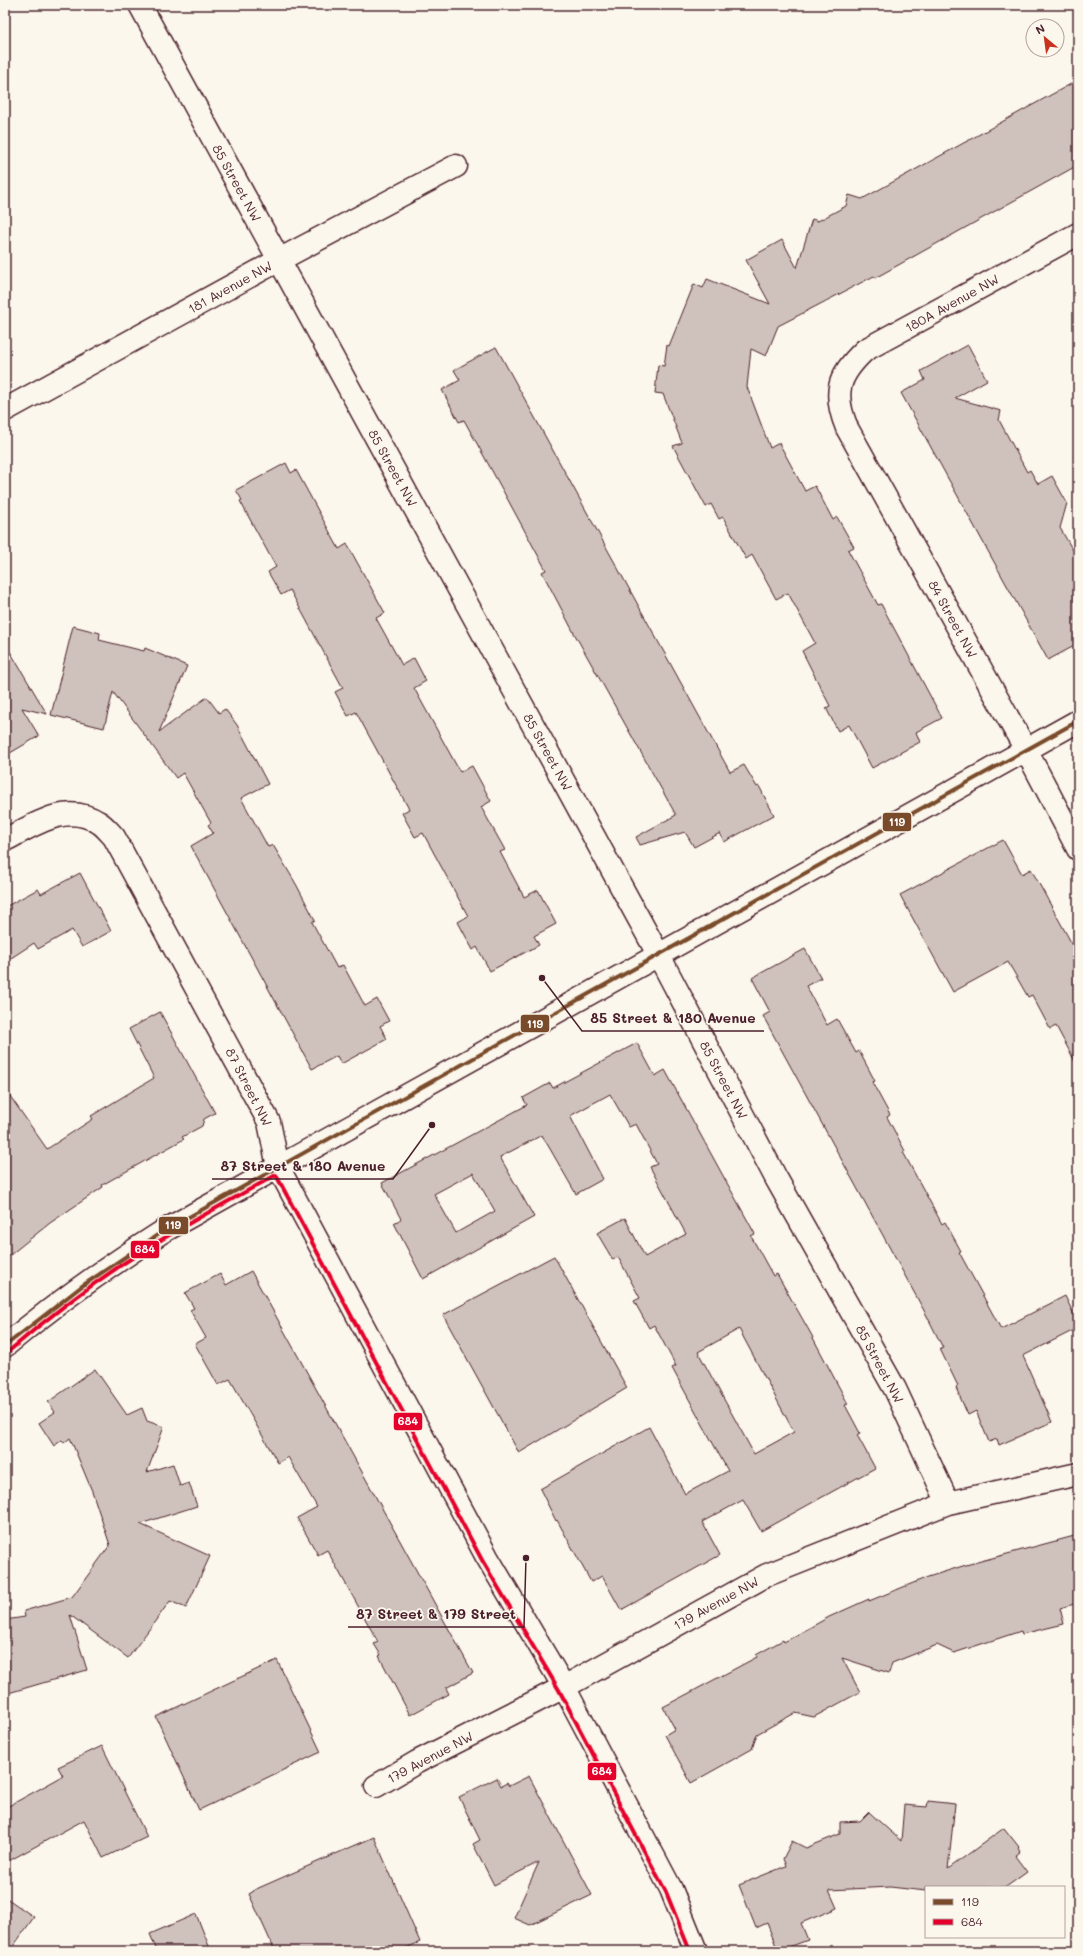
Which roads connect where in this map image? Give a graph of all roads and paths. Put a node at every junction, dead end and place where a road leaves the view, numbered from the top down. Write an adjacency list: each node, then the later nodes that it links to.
1 (140, 5): 4 (street, 85 Street NW)
2 (456, 166): 4 (street, 181 Avenue NW)
3 (1078, 234): 5 (street, 180A Avenue NW)
4 (279, 260): 6 (street, 181 Avenue NW); 11 (street, 85 Street NW)
5 (840, 385): 8 (street, 84 Street NW)
6 (5, 410)
7 (1078, 721): 8 (street)
8 (1026, 750): 10 (street, 84 Street NW); 11 (street)
9 (5, 840): 12 (street, 87 Street NW)
10 (1078, 849)
11 (658, 954): 12 (street); 15 (street, 85 Street NW)
12 (278, 1167): 13 (street); 16 (street, 87 Street NW)
13 (5, 1346)
14 (1078, 1474): 15 (street, 179 Avenue NW)
15 (948, 1503): 16 (street, 179 Avenue NW)
16 (564, 1687): 17 (street, 179 Avenue NW); 18 (street, 87 Street NW)
17 (376, 1786)
18 (696, 1951)

